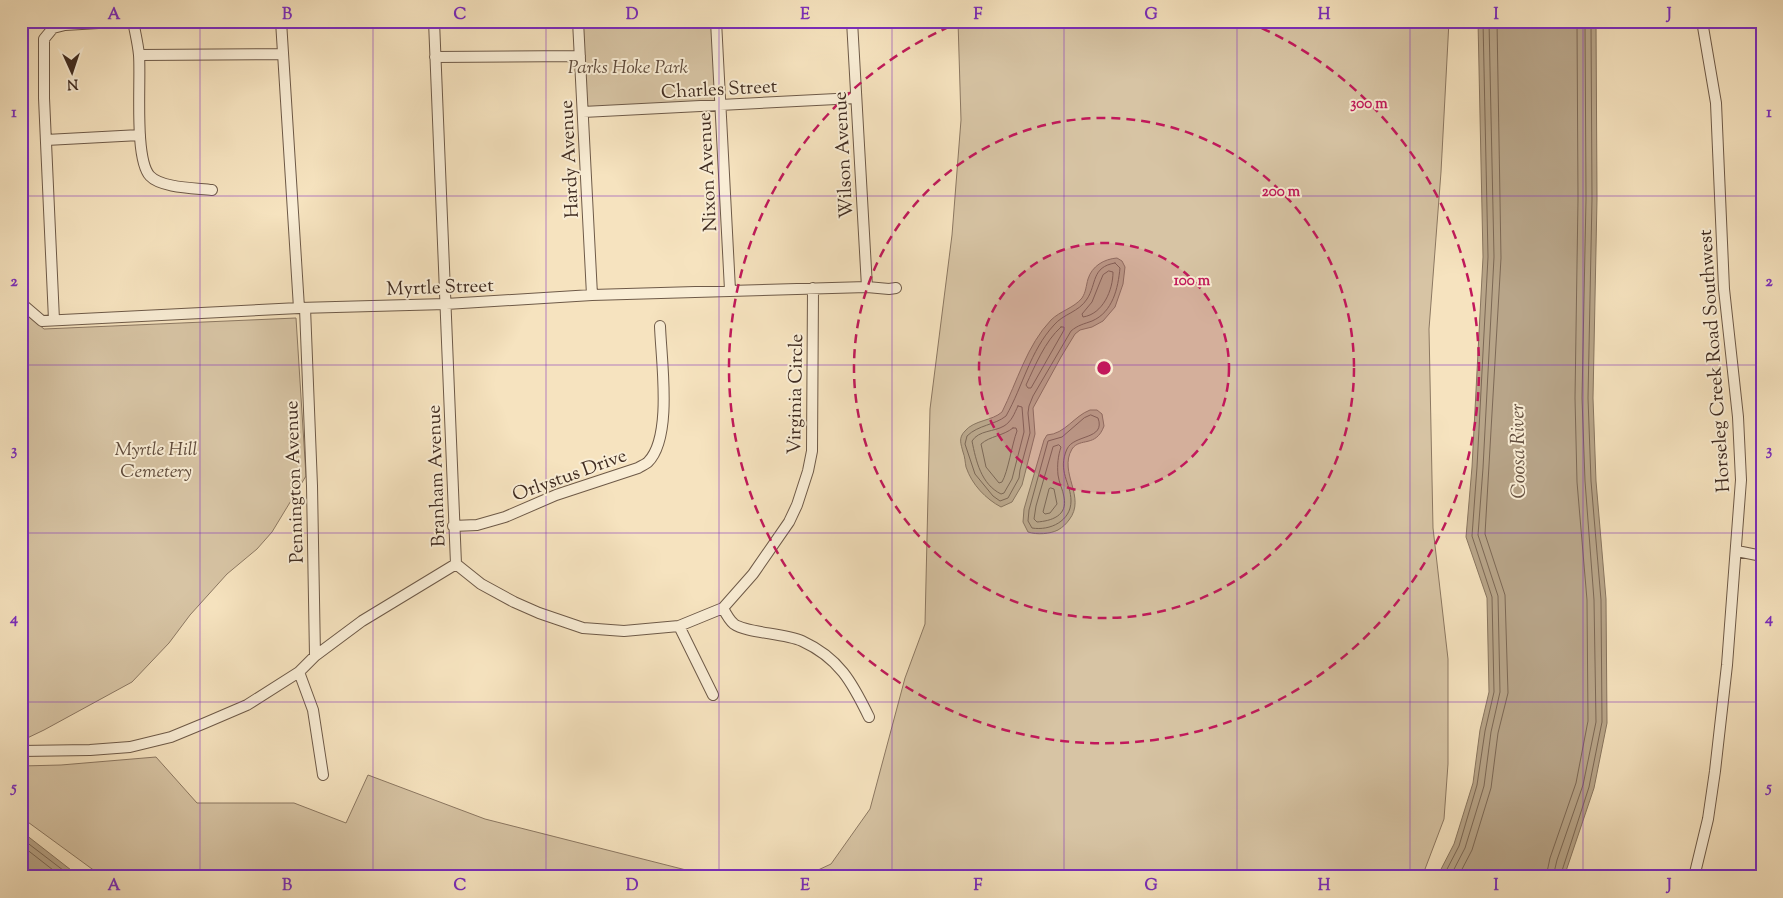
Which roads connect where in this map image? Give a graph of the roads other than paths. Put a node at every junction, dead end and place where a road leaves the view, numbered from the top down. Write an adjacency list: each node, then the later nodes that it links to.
1 (133, 21): 9 (street); 15 (street)
2 (281, 21): 8 (street, Pennington Avenue)
3 (434, 21): 11 (street, Branham Avenue)
4 (578, 21): 10 (street, Hardy Avenue)
5 (716, 21): 13 (street, Nixon Avenue)
6 (852, 21): 12 (street, Wilson Avenue)
7 (1702, 21): 30 (street, Horseleg Creek Road Southwest)
8 (282, 54): 9 (street); 25 (street, Pennington Avenue)
9 (139, 55): 16 (street)
10 (580, 56): 11 (street); 14 (street, Hardy Avenue)
11 (435, 58): 24 (street, Branham Avenue)
12 (856, 98): 13 (street, Charles Street); 18 (street, Wilson Avenue)
13 (720, 106): 14 (street, Charles Street); 21 (street, Nixon Avenue)
14 (583, 112): 22 (street, Hardy Avenue)
15 (46, 140): 16 (street); 26 (street)
16 (141, 141): 17 (street)
17 (212, 190)
18 (867, 287): 19 (street, Myrtle Street); 20 (street, Myrtle Street)
19 (813, 288): 21 (street, Myrtle Street); 33 (street, Virginia Circle)
20 (896, 288)
21 (730, 290): 22 (street, Myrtle Street)
22 (592, 295): 24 (street, Myrtle Street)
23 (21, 303): 26 (street, Myrtle Street)
24 (446, 304): 25 (street, Myrtle Street); 28 (street, Branham Avenue)
25 (302, 308): 26 (street, Myrtle Street); 35 (street, Pennington Avenue)
26 (54, 320)
27 (660, 326): 28 (street, Orlystus Drive)
28 (453, 526): 32 (street, Branham Avenue)
29 (1762, 550): 30 (street)
30 (1737, 551): 31 (street); 41 (street, Horseleg Creek Road Southwest)
31 (1762, 556)
32 (456, 564): 34 (street, Virginia Circle); 35 (street, Branham Avenue)
33 (722, 608): 34 (street, Virginia Circle); 38 (street)
34 (679, 626): 37 (street)
35 (315, 656): 36 (street, Branham Avenue)
36 (299, 672): 39 (street, Branham Avenue); 40 (street)
37 (713, 695)
38 (869, 717)
39 (21, 751)
40 (323, 776)
41 (1694, 877)

